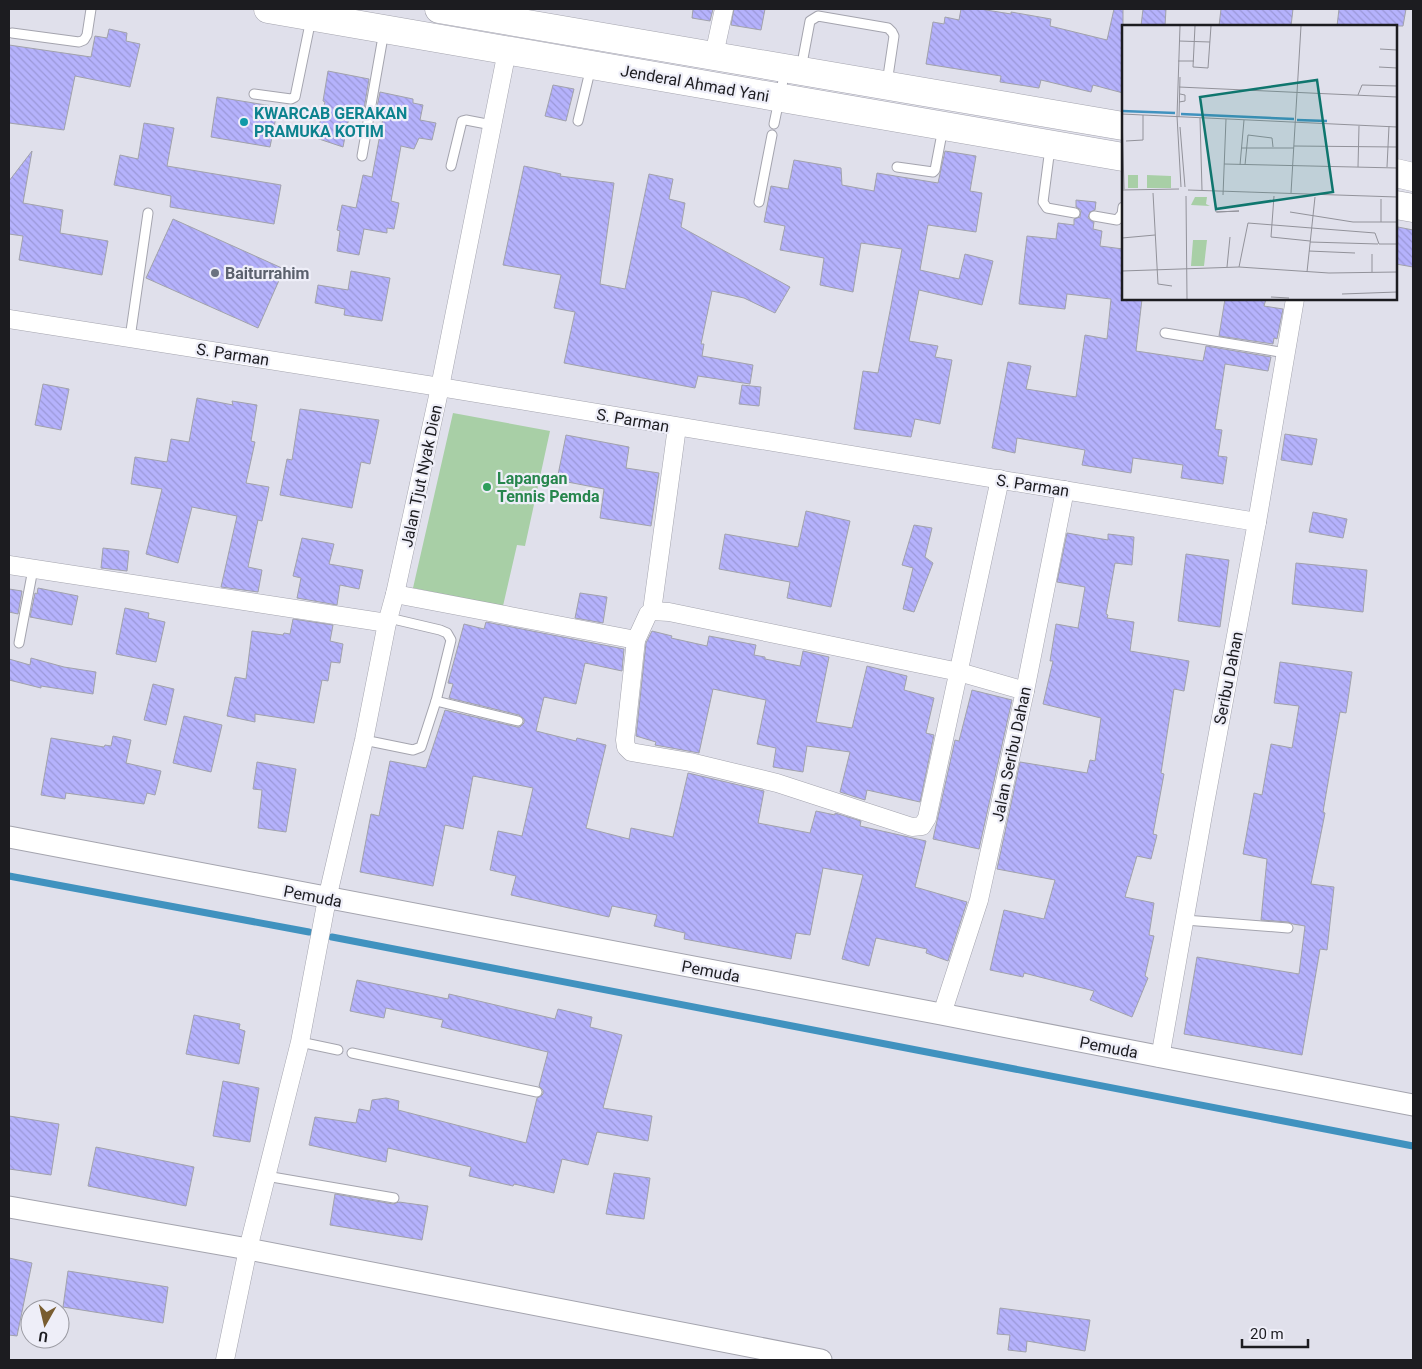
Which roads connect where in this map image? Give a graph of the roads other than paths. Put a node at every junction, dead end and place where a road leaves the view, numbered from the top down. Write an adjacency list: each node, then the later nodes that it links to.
1 (91, 9): 7 (lane)
2 (268, 9): 5 (highway, Jenderal Ahmad Yani)
3 (724, 9): 9 (street)
4 (450, 10): 9 (highway, Jenderal Ahmad Yani)
5 (311, 16): 6 (highway, Jenderal Ahmad Yani); 13 (lane)
6 (384, 28): 8 (highway, Jenderal Ahmad Yani); 22 (lane)
7 (12, 33)
8 (507, 51): 10 (highway, Jenderal Ahmad Yani); 17 (street, Jalan Tjut Nyak Dien)
9 (714, 55): 11 (highway, Jenderal Ahmad Yani)
10 (591, 65): 14 (highway, Jenderal Ahmad Yani); 15 (lane)
11 (793, 70): 12 (highway, Jenderal Ahmad Yani); 12 (lane); 14 (lane)
12 (886, 85): 19 (highway, Jenderal Ahmad Yani)
13 (254, 94)
14 (780, 98): 16 (lane); 18 (highway, Jenderal Ahmad Yani)
15 (578, 121)
16 (774, 124)
17 (492, 125): 24 (lane); 40 (street, Jalan Tjut Nyak Dien)
18 (944, 125): 21 (highway, Jenderal Ahmad Yani); 25 (lane)
19 (1122, 126)
20 (772, 135): 28 (lane)
21 (1051, 144): 23 (highway, Jenderal Ahmad Yani); 32 (lane)
22 (362, 156)
23 (1122, 157)
24 (451, 166)
25 (897, 167)
26 (1397, 173): 27 (highway)
27 (1413, 176)
28 (759, 202)
29 (1397, 205): 30 (highway)
30 (1413, 208)
31 (148, 213): 38 (lane)
32 (1075, 213)
33 (1122, 214): 34 (lane)
34 (1094, 216)
35 (1295, 300): 39 (street, Seribu Dahan)
36 (9, 319): 38 (street, S. Parman)
37 (1165, 333): 39 (lane)
38 (130, 338): 40 (street, S. Parman)
39 (1286, 353): 44 (street, Seribu Dahan)
40 (440, 387): 41 (street, S. Parman); 47 (street, Jalan Tjut Nyak Dien)
41 (677, 427): 42 (street, S. Parman); 48 (street)
42 (1000, 479): 43 (street, S. Parman); 52 (street)
43 (1065, 490): 44 (street, S. Parman); 53 (street, Jalan Seribu Dahan)
44 (1257, 522): 59 (street, Seribu Dahan)
45 (9, 565): 46 (street)
46 (33, 569): 49 (street); 51 (lane)
47 (395, 594): 49 (street, Jalan Tjut Nyak Dien); 50 (street)
48 (652, 611): 50 (street); 52 (street)
49 (388, 621): 54 (lane); 56 (street, Jalan Tjut Nyak Dien)
50 (636, 640): 52 (street)
51 (20, 644)
52 (959, 672): 53 (street)
53 (1025, 691): 61 (street, Jalan Seribu Dahan)
54 (436, 701): 55 (lane); 56 (lane)
55 (518, 721)
56 (364, 740): 58 (street, Jalan Tjut Nyak Dien)
57 (9, 838): 58 (street, Pemuda)
58 (327, 899): 61 (street, Pemuda); 62 (street, Jalan Tjut Nyak Dien)
59 (1185, 920): 60 (lane); 65 (street, Seribu Dahan)
60 (1288, 928)
61 (942, 1014): 65 (street, Pemuda)
62 (300, 1042): 63 (lane); 68 (street, Jalan Tjut Nyak Dien)
63 (338, 1050)
64 (352, 1053): 66 (lane)
65 (1160, 1058): 67 (street, Pemuda)
66 (536, 1092)
67 (1413, 1105)
68 (266, 1176): 69 (lane); 71 (street, Jalan Tjut Nyak Dien)
69 (394, 1198)
70 (9, 1207): 71 (street)
71 (248, 1249): 72 (street, Jalan Tjut Nyak Dien); 73 (street)
72 (225, 1360)
73 (821, 1360)

